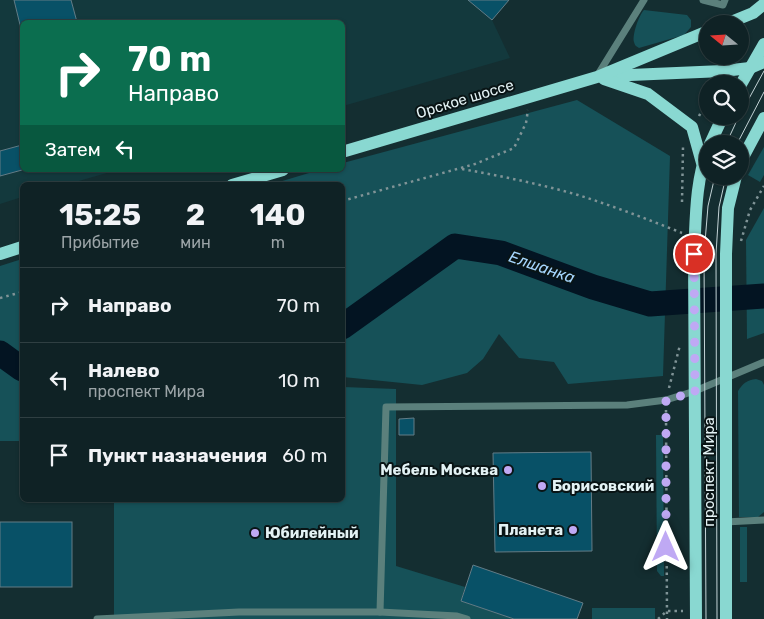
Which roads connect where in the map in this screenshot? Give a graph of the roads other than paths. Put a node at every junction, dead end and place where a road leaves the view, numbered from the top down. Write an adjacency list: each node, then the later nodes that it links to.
1 (644, 0): 11 (lane)
2 (703, 0): 3 (lane)
3 (724, 0)
4 (764, 4): 5 (main road)
5 (748, 15)
6 (699, 36): 11 (main road)
7 (764, 44): 9 (main road)
8 (764, 62): 9 (main road)
9 (750, 68): 10 (main road); 11 (main road)
10 (746, 75)
11 (597, 77): 14 (main road, Орское шоссе); 15 (main road)
12 (764, 118): 13 (main road)
13 (749, 146)
14 (345, 151)
15 (699, 153)
16 (276, 172): 17 (main road)
17 (242, 182)
18 (699, 185): 24 (main road, проспект Мира)
19 (734, 185): 23 (main road, проспект Мира)
20 (20, 248): 21 (main road)
21 (0, 254)
22 (764, 362): 23 (lane)
23 (725, 378): 24 (lane); 26 (main road, проспект Мира)
24 (695, 392): 27 (lane); 31 (main road, проспект Мира)
25 (764, 520): 26 (lane)
26 (725, 522): 32 (main road, проспект Мира)
27 (380, 612): 28 (lane); 30 (lane)
28 (107, 618): 29 (lane)
29 (97, 619)
30 (467, 619)
31 (696, 619)
32 (726, 619)

